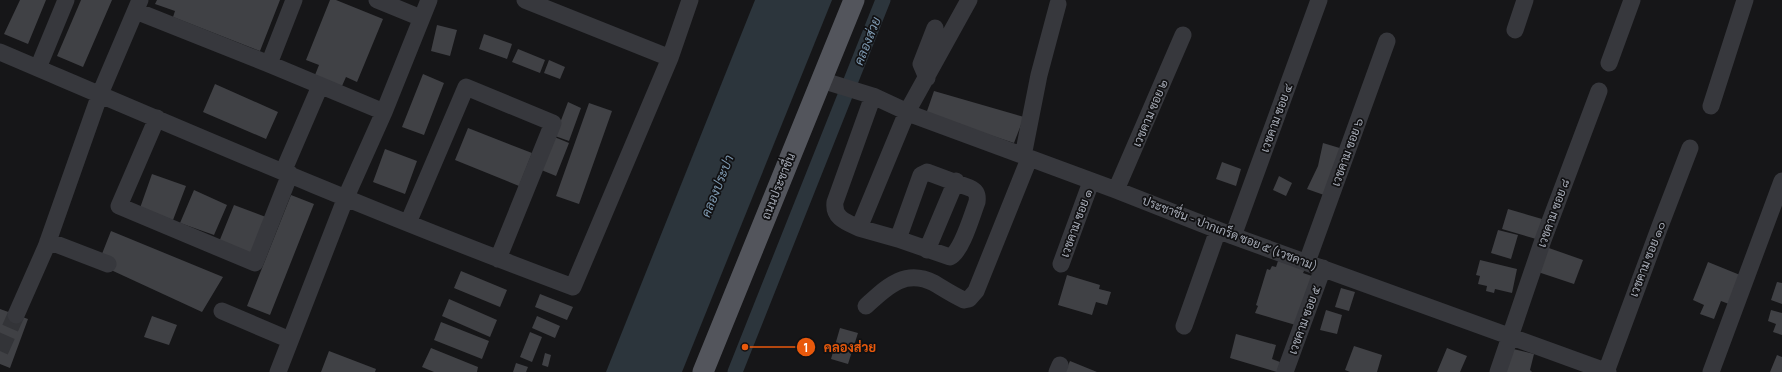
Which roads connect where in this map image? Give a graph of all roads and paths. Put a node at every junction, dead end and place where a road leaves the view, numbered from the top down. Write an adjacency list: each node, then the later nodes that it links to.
1 (66, 0): 24 (street)
2 (294, 0): 23 (street)
3 (377, 0): 15 (street)
4 (429, 0): 15 (street)
5 (525, 0): 21 (street)
6 (690, 0): 21 (street)
7 (854, 0): 26 (main road, ถนนประชาชื่น)
8 (968, 0): 25 (street)
9 (1319, 0): 46 (street, เวชคาม ซอย ๔)
10 (1525, 0): 17 (street)
11 (1632, 0): 22 (street)
12 (1745, 0): 31 (street)
13 (1058, 4): 36 (street)
14 (138, 5): 23 (street); 29 (street)
15 (421, 18): 32 (street)
16 (935, 28): 25 (street)
17 (1515, 30)
18 (1183, 35): 41 (street, เวชคาม ซอย ๒)
19 (1387, 41): 53 (street, เวชคาม ซอย ๖)
20 (0, 52): 24 (street)
21 (670, 58): 50 (street)
22 (1609, 63)
23 (269, 64): 27 (street)
24 (38, 68): 29 (street)
25 (927, 78): 33 (street)
26 (826, 82): 30 (street, ประชาชื่น - ปากเกร็ด ซอย ๕ (เวชคาม)); 61 (main road, ถนนประชาชื่น)
27 (320, 86): 32 (street); 37 (street)
28 (1599, 91): 58 (street, เวชคาม ซอย ๘)
29 (100, 94): 34 (street); 48 (street)
30 (873, 96): 33 (street, ประชาชื่น - ปากเกร็ด ซอย ๕ (เวชคาม)); 44 (street)
31 (1711, 106)
32 (384, 112): 42 (street)
33 (907, 112): 36 (street, ประชาชื่น - ปากเกร็ด ซอย ๕ (เวชคาม)); 44 (street)
34 (157, 118): 37 (street); 37 (street)
35 (1690, 148): 64 (street, เวชคาม ซอย ๑๐)
36 (1026, 158): 40 (street, ประชาชื่น - ปากเกร็ด ซอย ๕ (เวชคาม)); 54 (street)
37 (287, 173): 42 (street)
38 (956, 181): 47 (street); 49 (street); 49 (street)
39 (1782, 181): 65 (street)
40 (1091, 182): 41 (street, ประชาชื่น - ปากเกร็ด ซอย ๕ (เวชคาม)); 52 (street, เวชคาม ซอย ๑)
41 (1116, 190): 45 (street, ประชาชื่น - ปากเกร็ด ซอย ๕ (เวชคาม))
42 (346, 197): 43 (street); 59 (street)
43 (408, 223): 50 (street); 50 (street)
44 (859, 228): 47 (street)
45 (1218, 230): 46 (street, ประชาชื่น - ปากเกร็ด ซอย ๕ (เวชคาม)); 57 (street)
46 (1233, 236): 53 (street, ประชาชื่น - ปากเกร็ด ซอย ๕ (เวชคาม))
47 (898, 239): 49 (street)
48 (48, 241): 51 (street); 56 (street)
49 (927, 250)
50 (498, 259)
51 (108, 264)
52 (1061, 264)
53 (1315, 265): 58 (street, ประชาชื่น - ปากเกร็ด ซอย ๕ (เวชคาม)); 62 (street, เวชคาม ซอย ๕)
54 (866, 306)
55 (222, 311): 59 (street)
56 (16, 315)
57 (1184, 326)
58 (1511, 336): 63 (street, เวชคาม ซอย ๘); 64 (street, ประชาชื่น - ปากเกร็ด ซอย ๕ (เวชคาม))
59 (290, 340): 60 (street)
60 (278, 372)
61 (703, 372)
62 (1285, 372)
63 (1498, 372)
64 (1607, 372)
65 (1711, 372)

